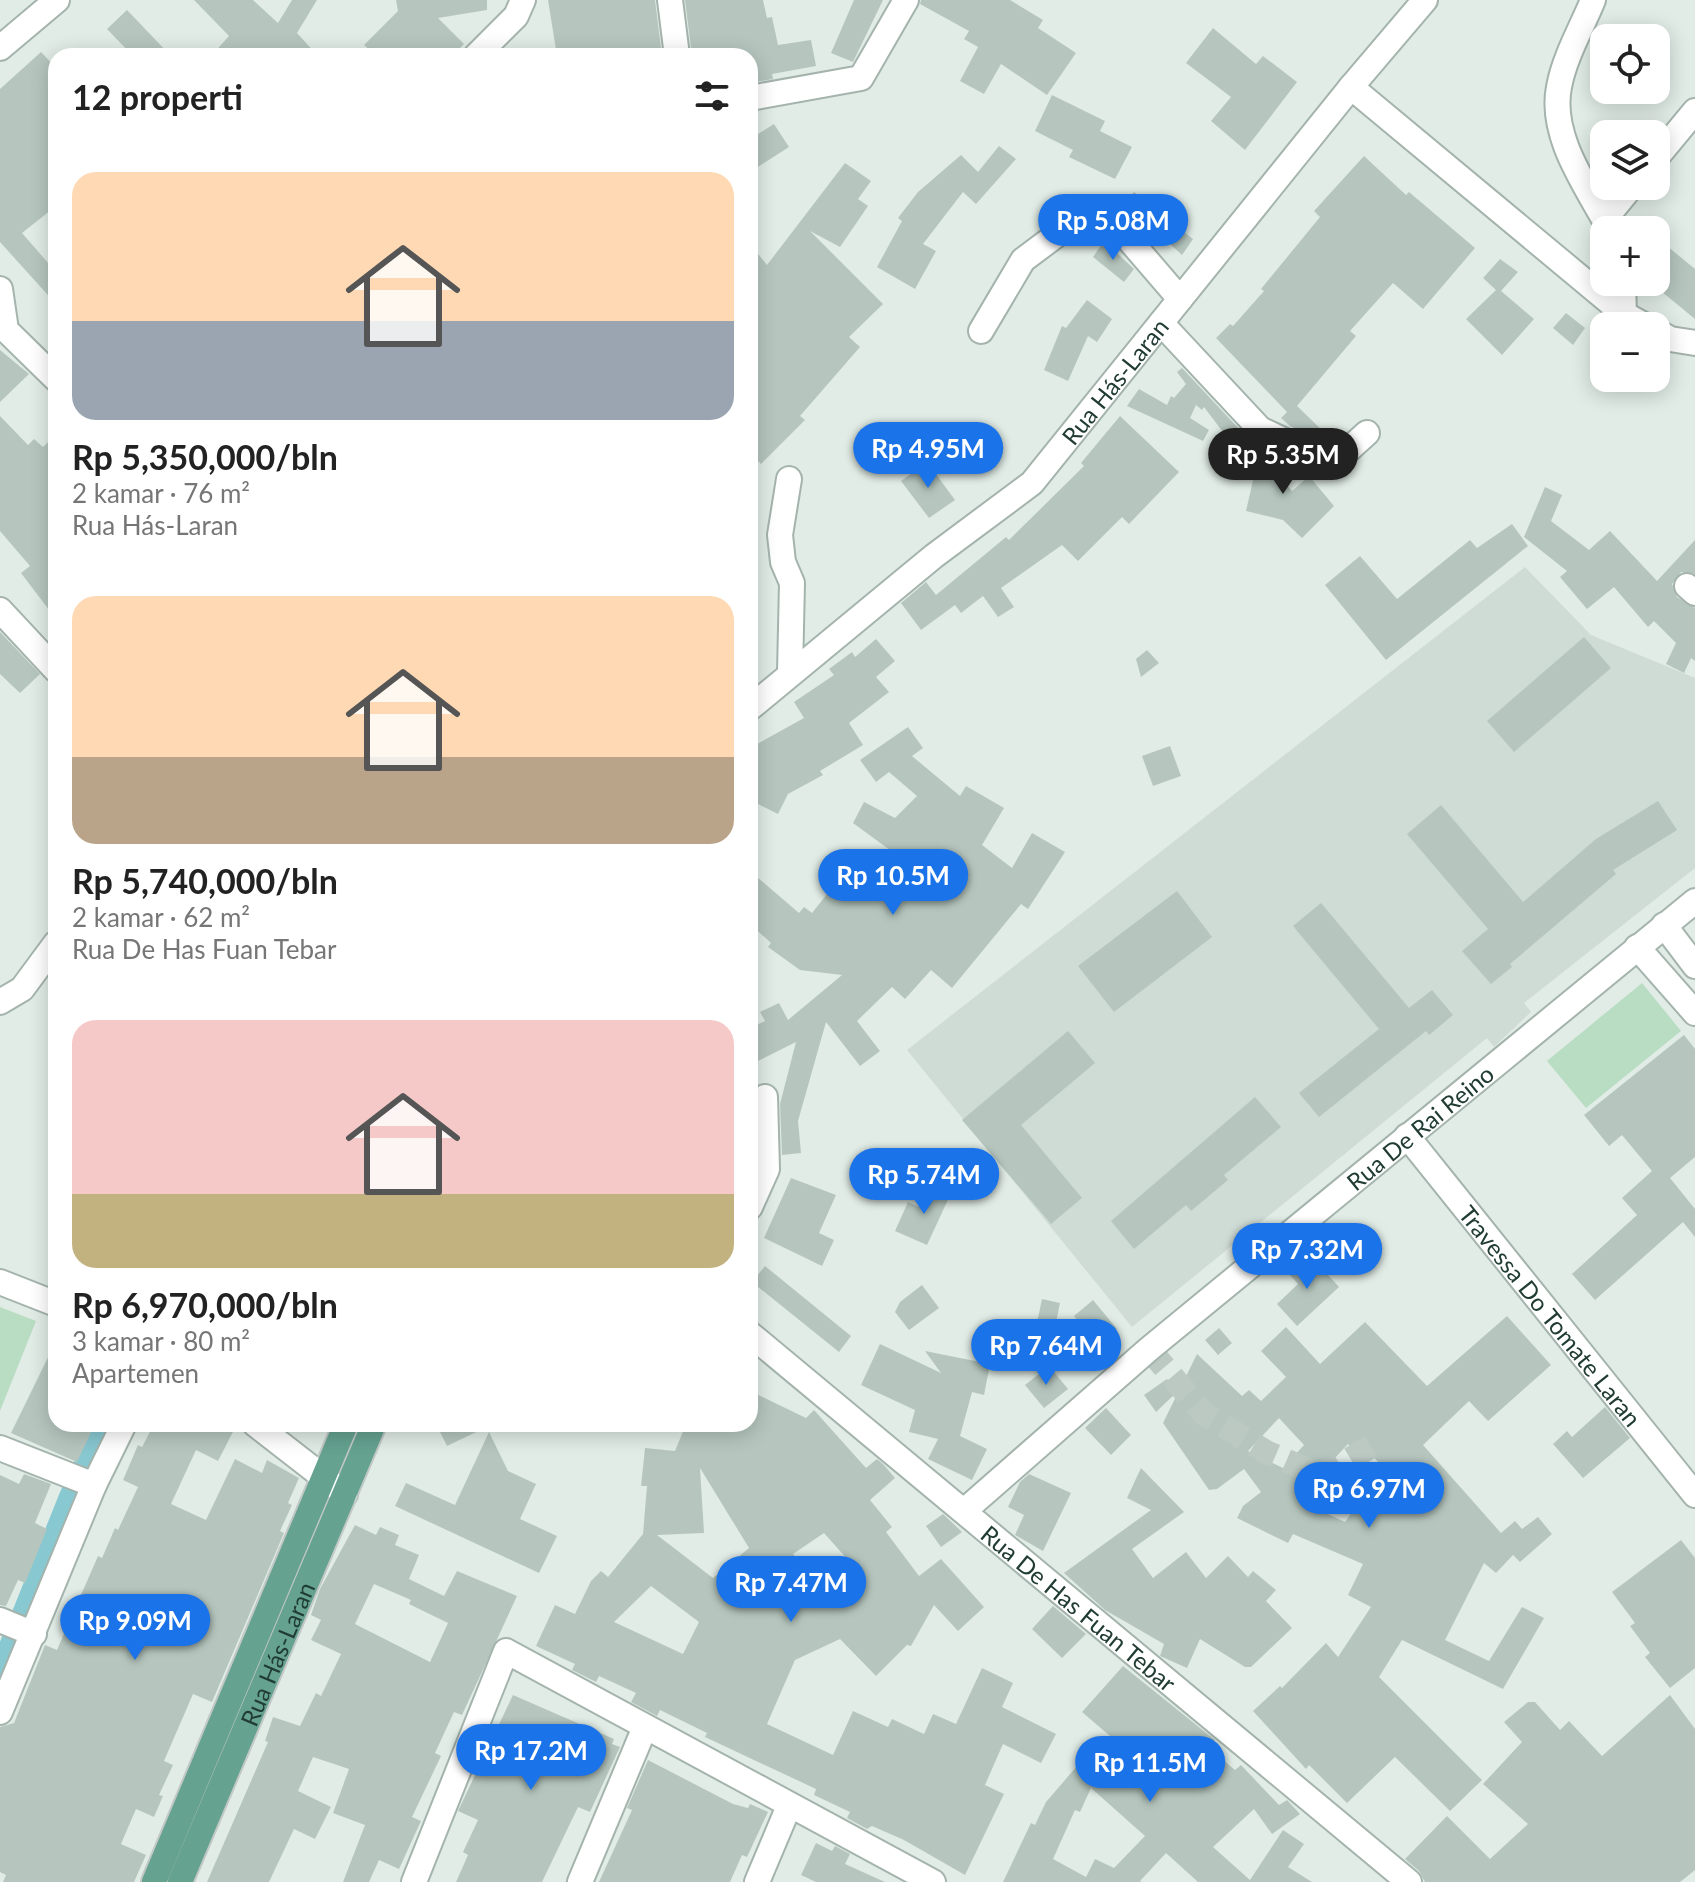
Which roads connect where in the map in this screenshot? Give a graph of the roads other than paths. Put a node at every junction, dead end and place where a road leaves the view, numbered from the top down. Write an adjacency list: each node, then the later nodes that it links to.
1 (57, 0): 7 (street)
2 (523, 0): 8 (street)
3 (670, 0): 9 (street)
4 (906, 0): 11 (street)
5 (1425, 0): 10 (street, Rua Hás-Laran)
6 (1593, 0): 14 (street)
7 (0, 48)
8 (484, 48)
9 (676, 48)
10 (1351, 87): 16 (street, Rua Hás-Laran); 17 (street)
11 (758, 97)
12 (1695, 111): 13 (street)
13 (1670, 141)
14 (1604, 216)
15 (0, 289): 22 (street)
16 (1180, 299): 18 (street, Rua Hás-Laran); 19 (street)
17 (1622, 312)
18 (1161, 323): 23 (street); 27 (street, Rua Hás-Laran)
19 (981, 331)
20 (1670, 339): 21 (street)
21 (1695, 343)
22 (48, 367)
23 (1367, 433)
24 (789, 479): 27 (street)
25 (0, 610): 26 (street)
26 (48, 661)
27 (790, 672): 28 (street, Rua Hás-Laran)
28 (758, 701)
29 (1695, 901): 30 (street, Rua De Rai Reino)
30 (1664, 925): 31 (street, Rua De Rai Reino); 33 (street)
31 (1637, 947): 35 (street); 37 (street, Rua De Rai Reino)
32 (48, 954): 34 (street)
33 (1695, 966)
34 (0, 1002)
35 (1695, 1013)
36 (765, 1097): 38 (street)
37 (1407, 1136): 50 (street, Travessa Do Tomate Laran); 51 (street, Rua De Rai Reino)
38 (758, 1189)
39 (0, 1282): 40 (street)
40 (48, 1301)
41 (758, 1341): 51 (street, Rua De Has Fuan Tebar)
42 (120, 1432): 48 (street)
43 (265, 1432): 47 (street)
44 (343, 1432): 47 (main road, Rua Hás-Laran)
45 (371, 1432): 49 (main road, Rua Hás-Laran)
46 (0, 1448): 48 (street)
47 (325, 1479): 49 (street); 58 (main road, Rua Hás-Laran)
48 (94, 1485): 53 (street)
49 (345, 1494): 59 (main road, Rua Hás-Laran)
50 (1695, 1495)
51 (964, 1511): 63 (street, Rua De Has Fuan Tebar)
52 (4, 1622): 53 (street)
53 (34, 1634): 54 (street)
54 (0, 1712)
55 (645, 1727): 56 (street); 60 (street); 61 (street)
56 (789, 1806): 57 (street); 62 (street)
57 (929, 1881)
58 (154, 1882)
59 (180, 1882)
60 (414, 1882)
61 (580, 1882)
62 (757, 1882)
63 (1409, 1882)

